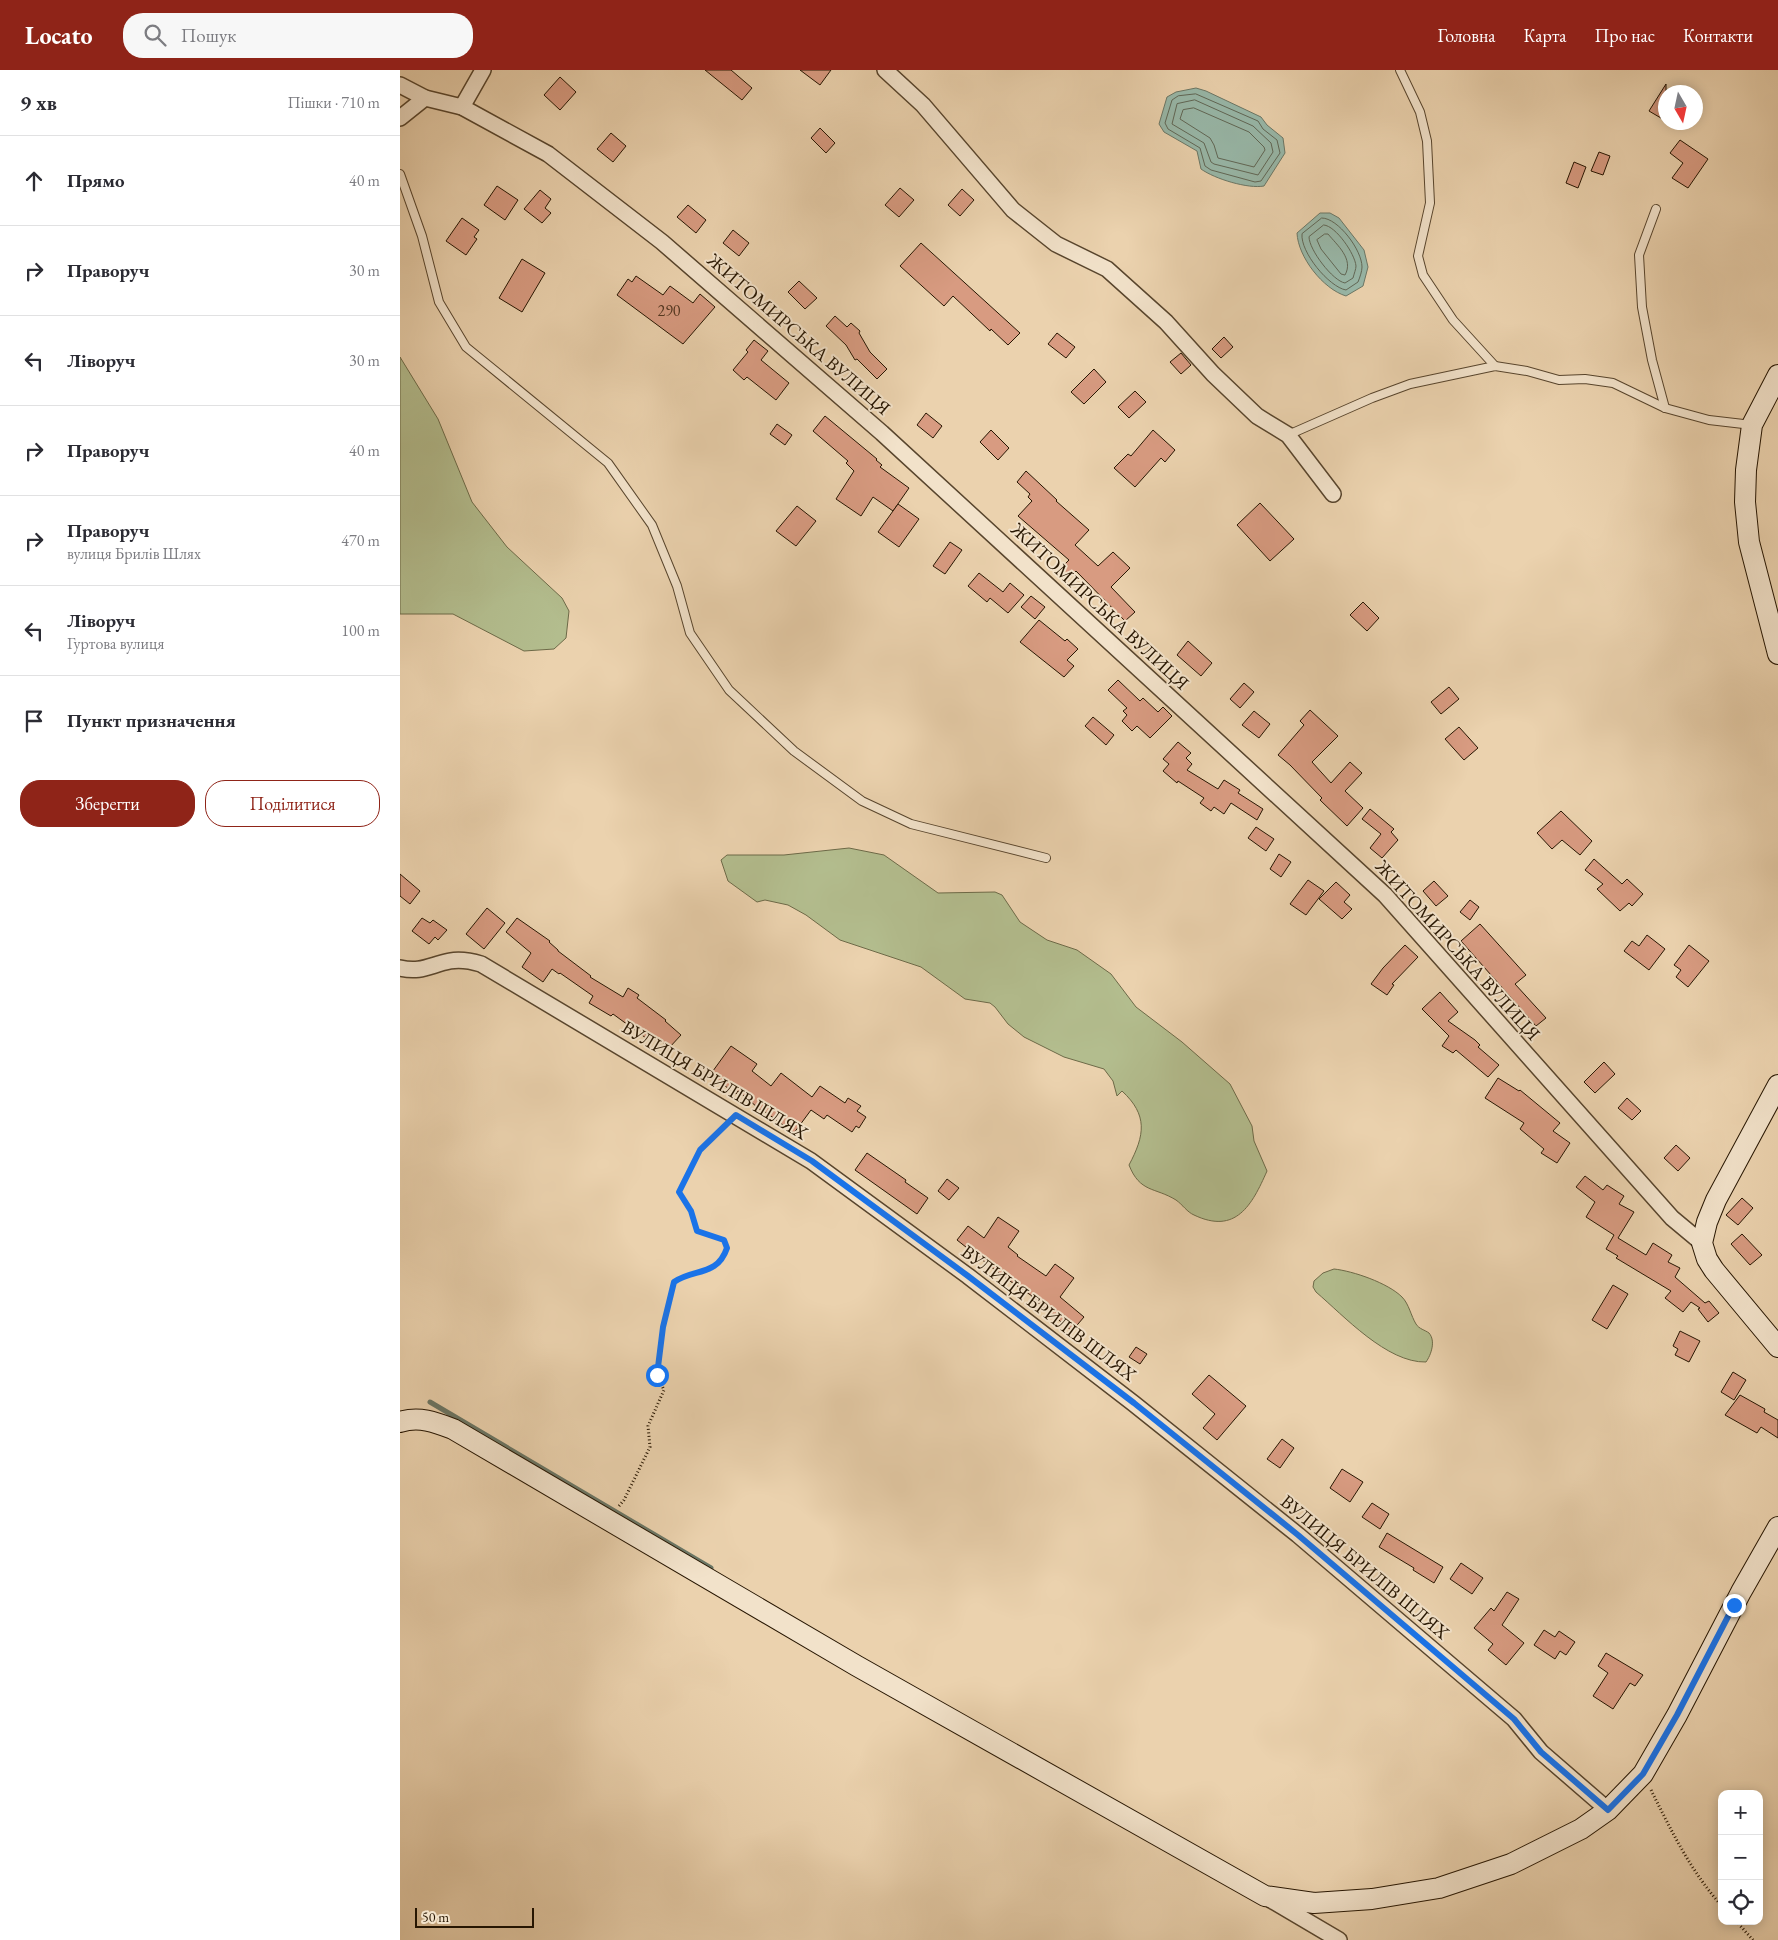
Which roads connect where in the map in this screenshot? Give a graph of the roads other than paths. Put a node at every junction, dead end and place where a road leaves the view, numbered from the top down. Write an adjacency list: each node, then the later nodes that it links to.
1 (483, 70): 6 (street)
2 (885, 70): 14 (street)
3 (1400, 70): 10 (lane)
4 (400, 85): 5 (street, ЖИТОМИРСЬКА ВУЛИЦЯ)
5 (425, 98): 6 (street, ЖИТОМИРСЬКА ВУЛИЦЯ); 7 (street)
6 (462, 107): 20 (street, ЖИТОМИРСЬКА ВУЛИЦЯ)
7 (400, 118)
8 (400, 174): 17 (lane)
9 (1656, 209): 12 (lane)
10 (1495, 366): 12 (lane); 14 (lane)
11 (1778, 375): 13 (street)
12 (1665, 408): 13 (lane)
13 (1752, 425): 16 (street)
14 (1288, 435): 15 (street)
15 (1333, 494)
16 (1778, 654)
17 (1046, 858)
18 (400, 968): 24 (street, ВУЛИЦЯ БРИЛІВ ШЛЯХ)
19 (1778, 1085): 20 (street)
20 (1702, 1243): 21 (street)
21 (1778, 1348)
22 (400, 1422): 25 (street)
23 (1778, 1527): 24 (street)
24 (1608, 1810): 25 (street)
25 (1265, 1896): 26 (street)
26 (1339, 1940)

